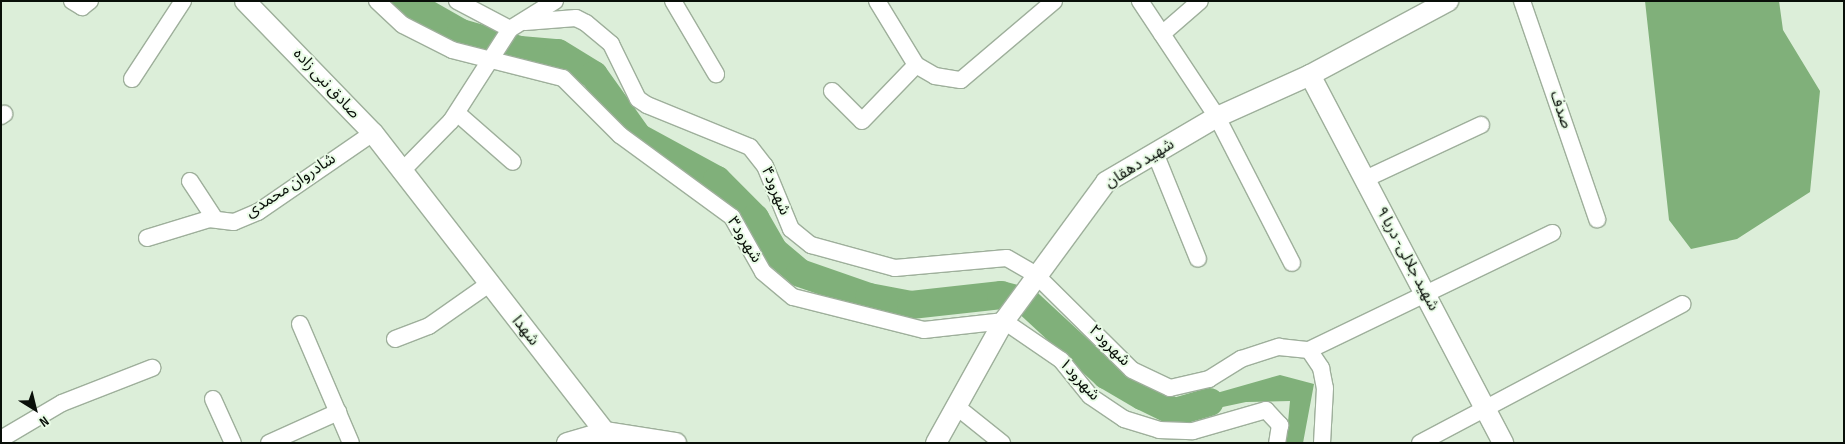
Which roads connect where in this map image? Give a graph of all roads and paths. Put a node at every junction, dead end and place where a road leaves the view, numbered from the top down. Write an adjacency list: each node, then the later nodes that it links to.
1 (72, 1): 2 (street)
2 (90, 1)
3 (183, 1): 21 (street)
4 (245, 1): 26 (street, صادق نبی زاده)
5 (377, 1): 17 (street, شهرود۳)
6 (457, 1): 15 (street)
7 (555, 1): 15 (street)
8 (673, 1): 19 (street)
9 (877, 1): 18 (street)
10 (1054, 1): 18 (street)
11 (1140, 1): 16 (street)
12 (1200, 1): 16 (street)
13 (1448, 1): 20 (street, شهید دهقان)
14 (1522, 1): 33 (street, صدف)
15 (518, 26): 17 (street); 38 (street, شهرود۴)
16 (1162, 34): 24 (street)
17 (488, 60): 23 (street); 42 (street, شهرود۳)
18 (916, 65): 22 (street)
19 (716, 74)
20 (1310, 75): 24 (street, شهید دهقان); 30 (street, شهید جلالی- دریا ۹)
21 (132, 79)
22 (832, 92)
23 (457, 112): 28 (street); 29 (street)
24 (1218, 118): 27 (street, شهید دهقان); 37 (street)
25 (1481, 125): 30 (street)
26 (373, 133): 29 (street, صادق نبی زاده); 32 (street, شادروان محمدی)
27 (1155, 153): 36 (street); 38 (street, شهید دهقان)
28 (513, 162)
29 (401, 172): 39 (street, شهدا)
30 (1365, 179): 40 (street, شهید جلالی- دریا ۹)
31 (190, 181): 32 (street)
32 (215, 219): 35 (street, شادروان محمدی)
33 (1597, 219)
34 (1552, 233): 40 (street)
35 (147, 238)
36 (1198, 258)
37 (1292, 262)
38 (1035, 274): 42 (street, شهید دهقان); 45 (street, شهرود۲)
39 (489, 284): 44 (street); 51 (street, شهدا)
40 (1427, 295): 45 (street); 49 (street, شهید جلالی- دریا ۹)
41 (1683, 304): 49 (street)
42 (1004, 321): 48 (street, شهید دهقان); 60 (street, شهرود۱)
43 (300, 324): 50 (street)
44 (395, 339)
45 (1309, 350): 61 (street)
46 (152, 368): 52 (street)
47 (213, 399): 53 (street)
48 (957, 406): 58 (street, شهید دهقان); 59 (street)
49 (1485, 409): 62 (street); 63 (street, شهید جلالی- دریا ۹)
50 (338, 412): 54 (street); 55 (street)
51 (605, 432): 56 (street); 57 (street)
52 (1, 438)
53 (233, 443)
54 (269, 443)
55 (351, 443)
56 (567, 443)
57 (676, 443)
58 (936, 443)
59 (1002, 443)
60 (1278, 443)
61 (1322, 443)
62 (1420, 443)
63 (1503, 443)

